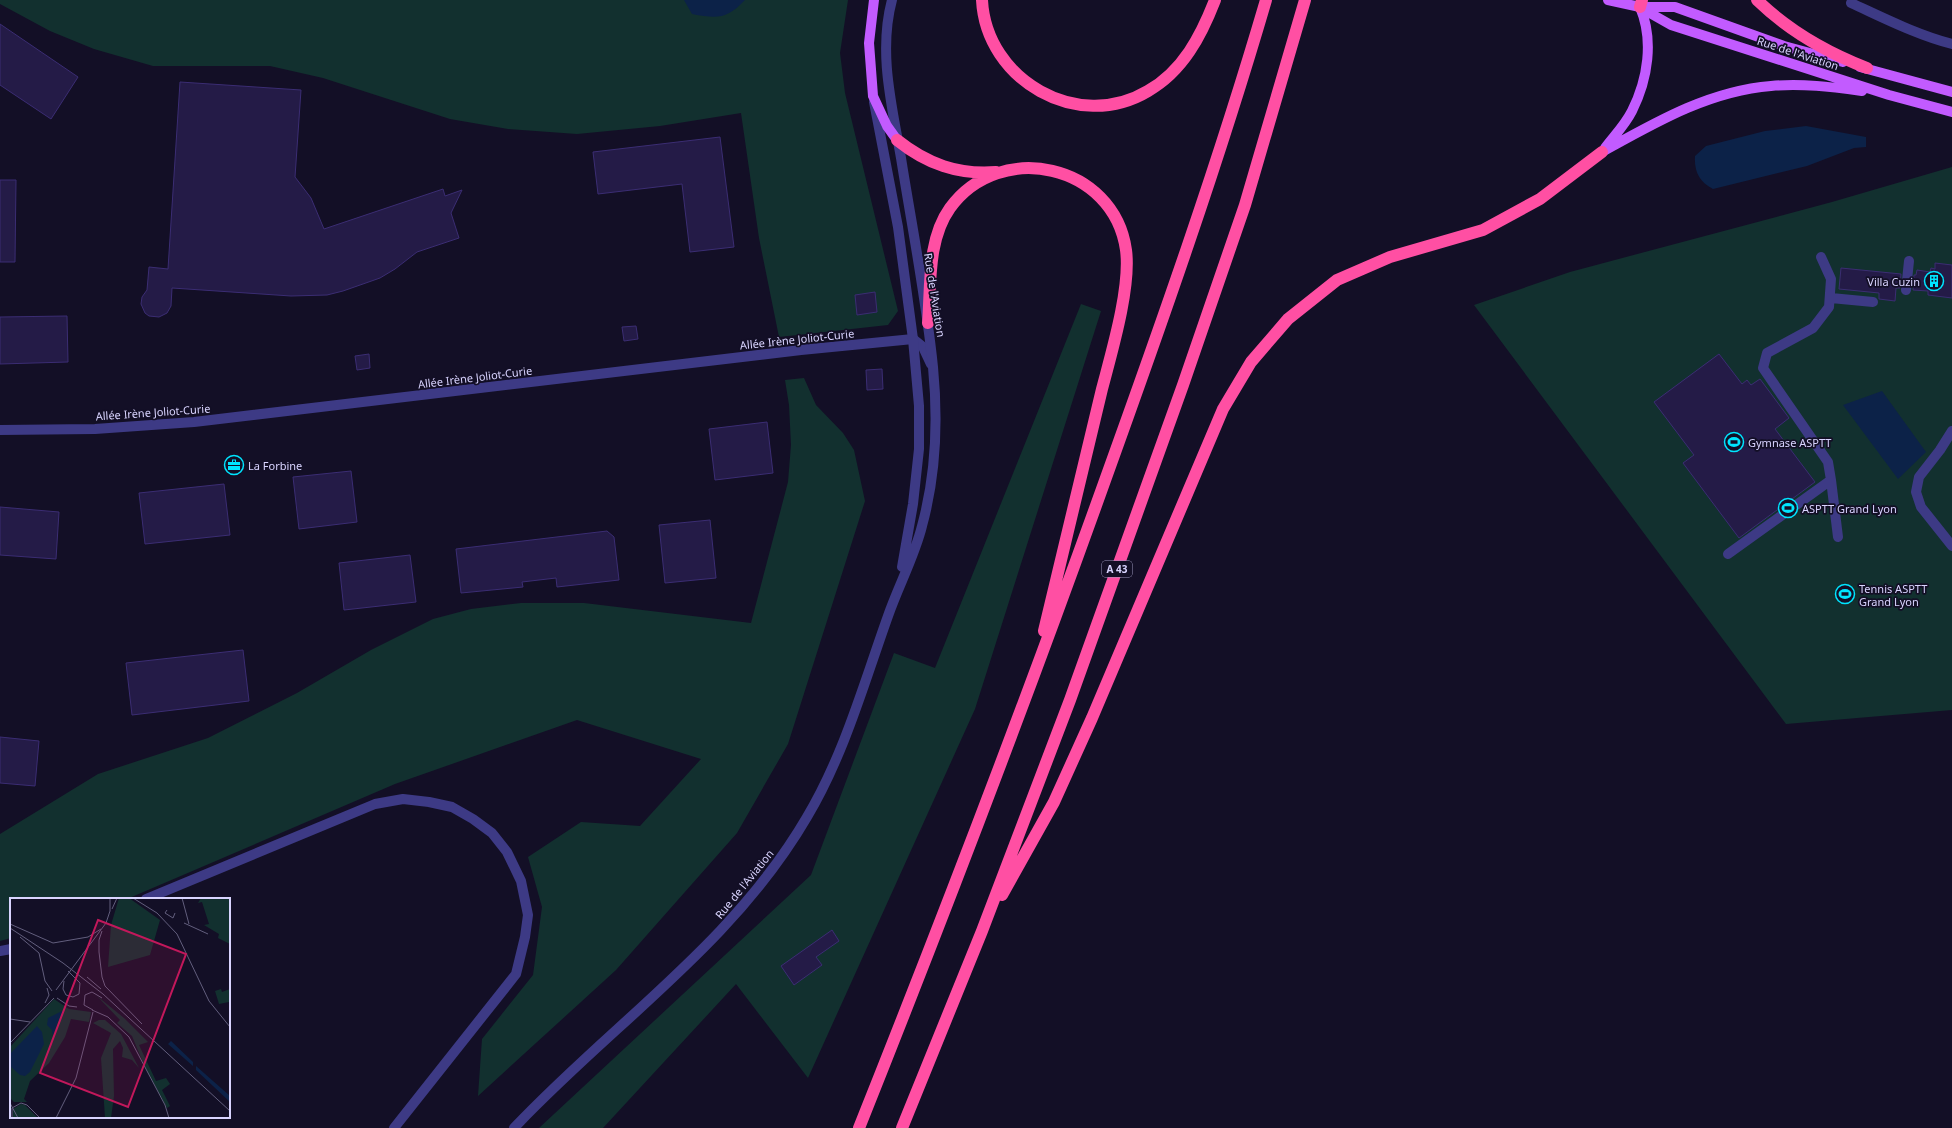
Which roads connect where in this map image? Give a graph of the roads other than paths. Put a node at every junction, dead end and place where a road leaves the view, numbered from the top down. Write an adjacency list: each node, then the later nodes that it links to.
1 (874, 0): 15 (main road, Rue de l'Aviation)
2 (892, 0): 17 (street, Rue de l'Aviation)
3 (982, 0): 4 (highway)
4 (1215, 0)
5 (1266, 0): 35 (highway)
6 (1305, 0): 37 (highway, A 43)
7 (1608, 0): 9 (main road, Rue de l'Aviation)
8 (1757, 0): 12 (highway)
9 (1641, 3): 12 (main road, Rue de l'Aviation); 14 (main road, Rue de l'Aviation); 18 (main road)
10 (1851, 3): 11 (street)
11 (1952, 44)
12 (1867, 68): 13 (main road, Rue de l'Aviation)
13 (1952, 92)
14 (1889, 95): 16 (main road, Rue de l'Aviation); 18 (main road)
15 (873, 96): 17 (main road); 26 (street, Rue de l'Aviation)
16 (1952, 112)
17 (898, 140): 19 (highway); 25 (street, Rue de l'Aviation)
18 (1602, 152): 37 (highway)
19 (1000, 172): 25 (highway); 35 (highway)
20 (1821, 257): 23 (street)
21 (1909, 261): 22 (street)
22 (1906, 290)
23 (1831, 298): 24 (street); 30 (street)
24 (1873, 302)
25 (928, 323): 27 (street, Rue de l'Aviation)
26 (912, 339): 27 (street); 28 (street, Allée Irène Joliot-Curie); 34 (street, Rue de l'Aviation)
27 (933, 371): 34 (street, Rue de l'Aviation)
28 (0, 430)
29 (1952, 431): 32 (street)
30 (1831, 480): 31 (street); 33 (street)
31 (1838, 537)
32 (1952, 546)
33 (1728, 554)
34 (897, 590): 41 (street, Rue de l'Aviation)
35 (1030, 690): 42 (highway)
36 (148, 898): 40 (street)
37 (982, 931): 43 (highway, A 43)
38 (10, 949): 39 (street)
39 (0, 952)
40 (394, 1128)
41 (514, 1128)
42 (859, 1128)
43 (902, 1128)

